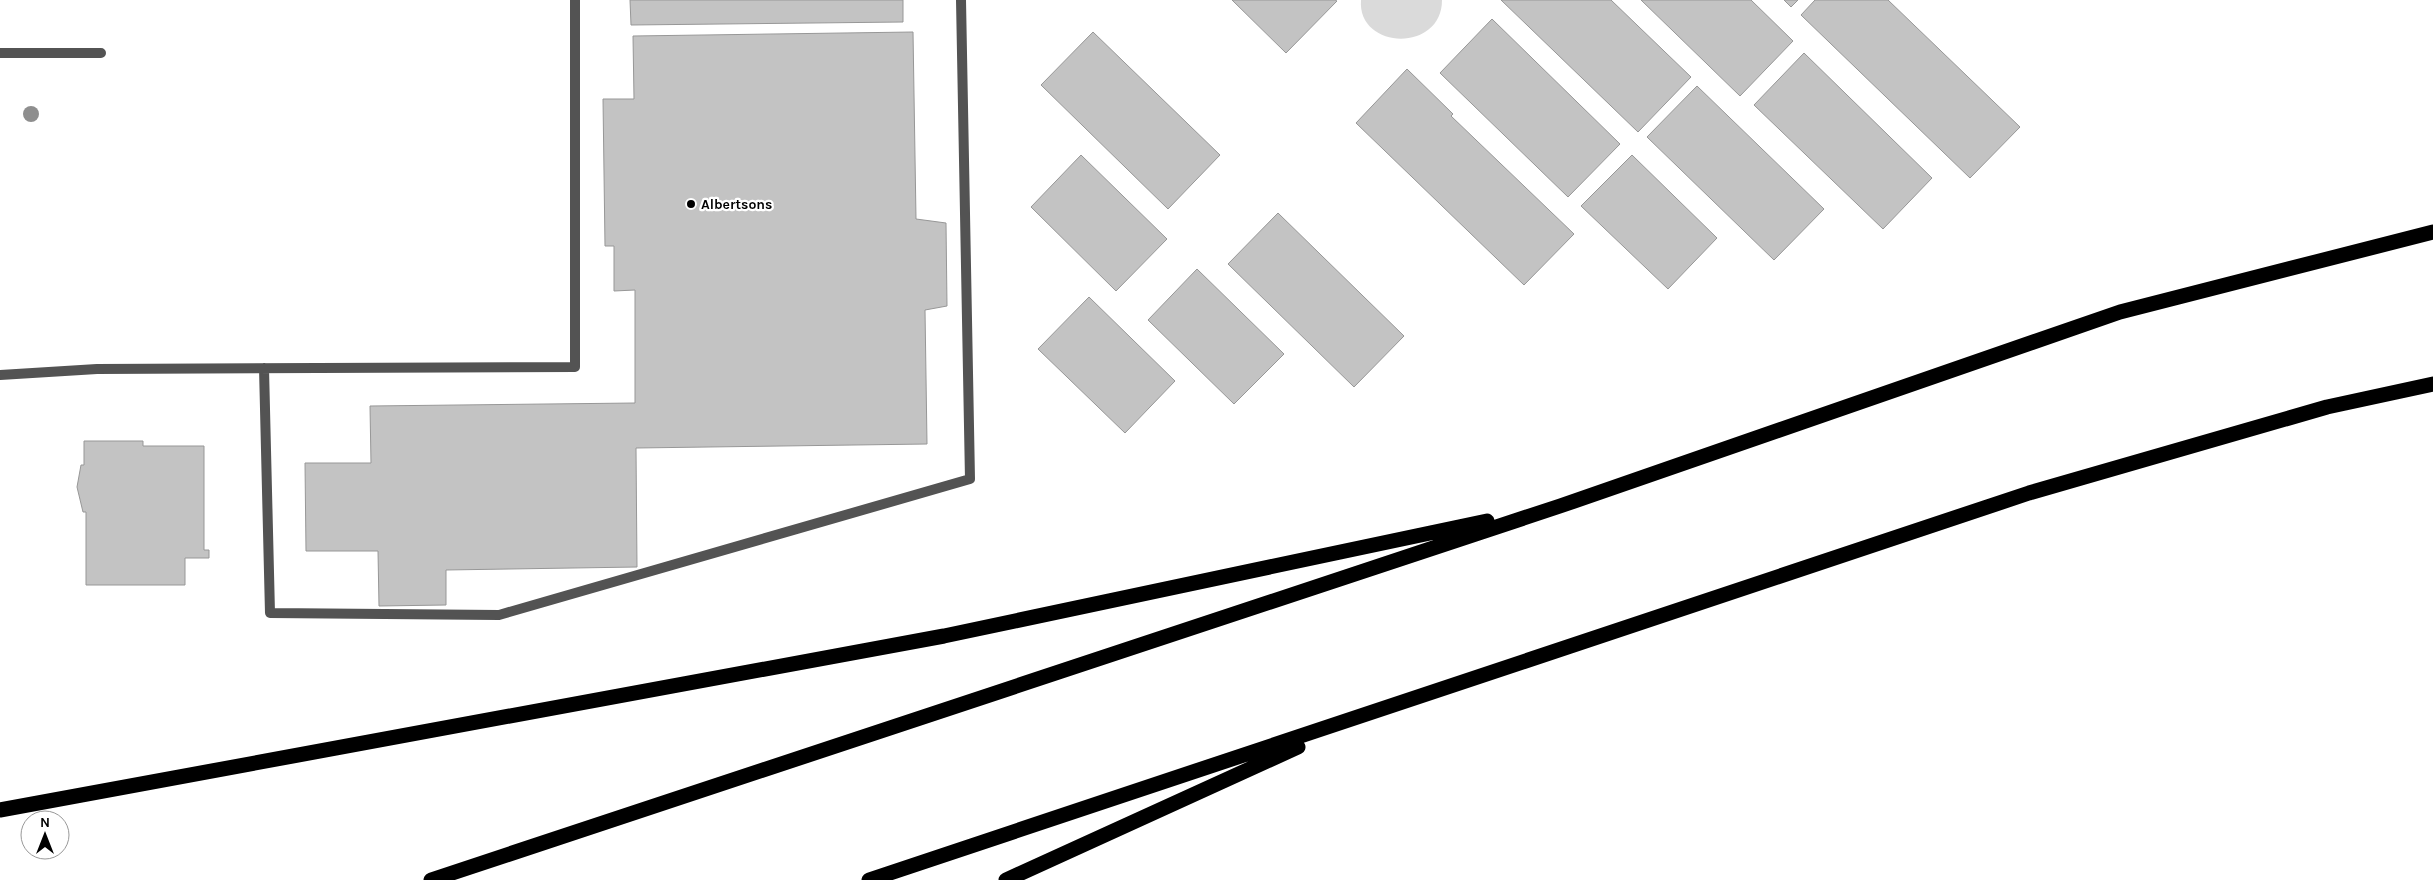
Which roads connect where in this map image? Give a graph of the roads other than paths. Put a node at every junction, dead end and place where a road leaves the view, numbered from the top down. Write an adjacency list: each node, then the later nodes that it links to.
1 (575, 0): 6 (lane)
2 (961, 0): 6 (lane)
3 (0, 53): 4 (lane)
4 (101, 53)
5 (2433, 232): 9 (highway)
6 (264, 368): 7 (lane)
7 (0, 375)
8 (2433, 384): 10 (highway)
9 (1560, 506): 11 (highway); 12 (highway)
10 (1367, 715): 13 (highway); 14 (highway)
11 (0, 810)
12 (430, 880)
13 (869, 880)
14 (1006, 880)

